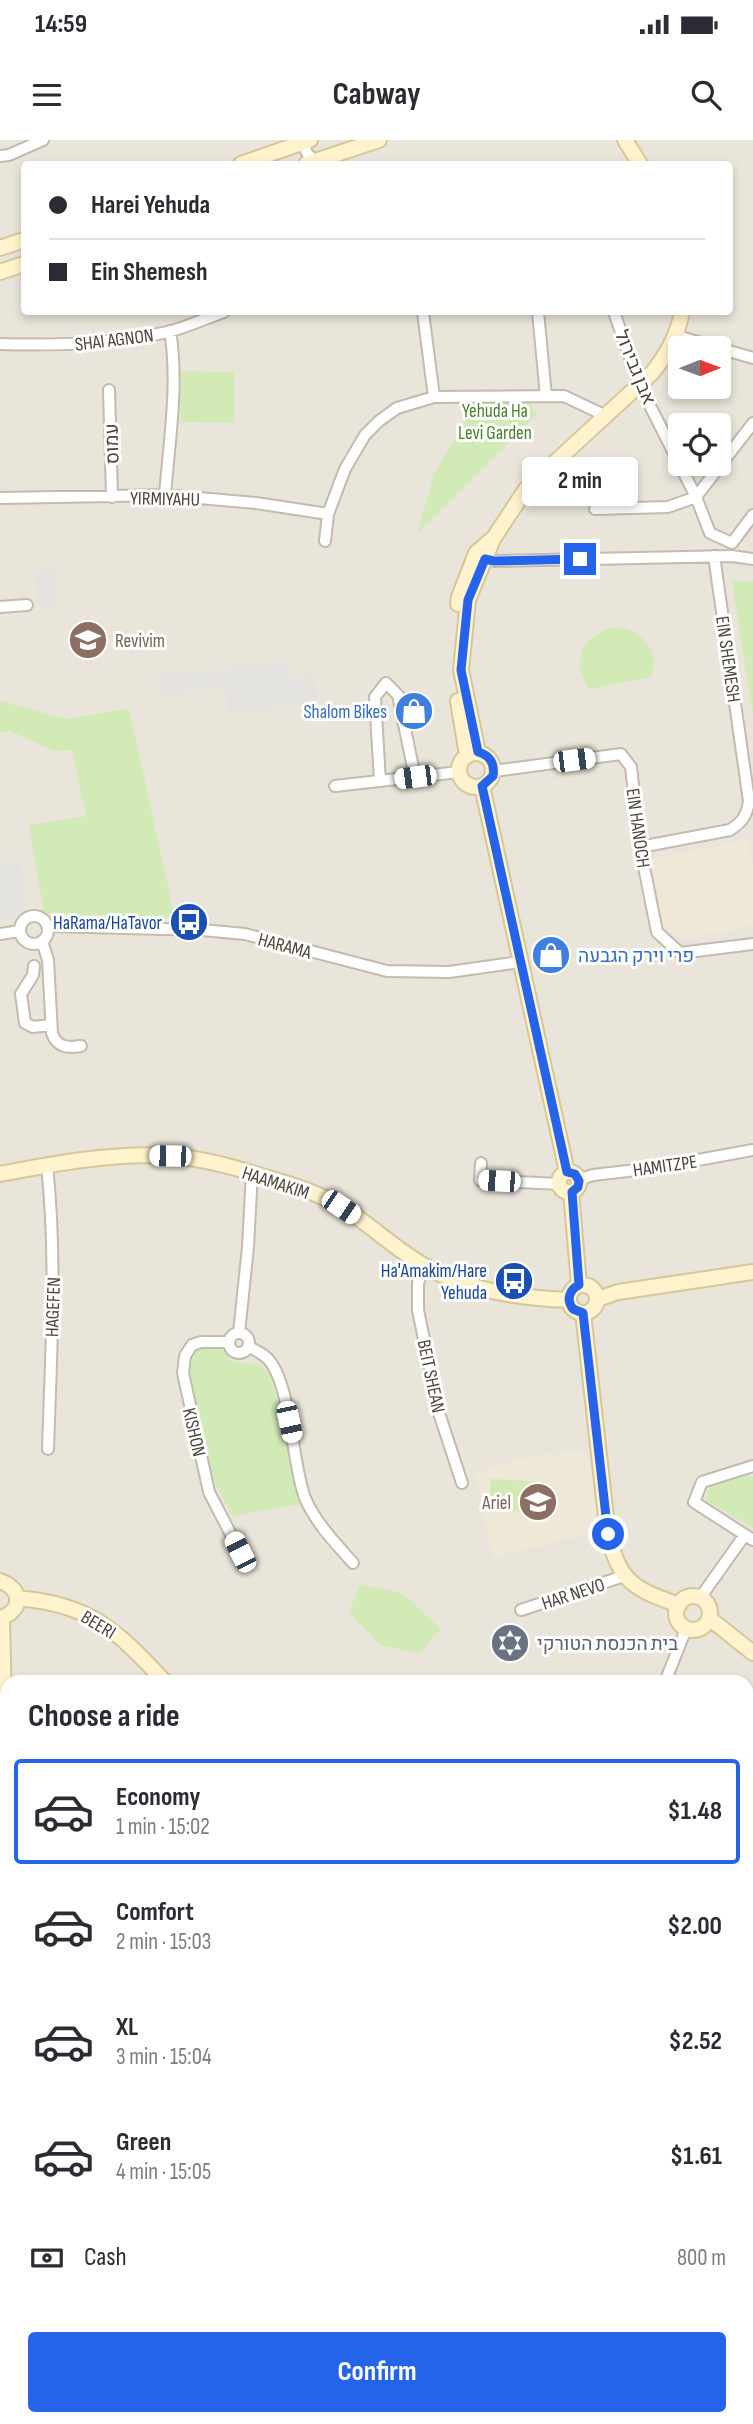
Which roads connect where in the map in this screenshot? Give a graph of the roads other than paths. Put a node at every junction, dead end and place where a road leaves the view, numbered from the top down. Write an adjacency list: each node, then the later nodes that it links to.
1 (43, 140): 5 (street)
2 (379, 140): 8 (street)
3 (625, 140): 9 (street)
4 (304, 141): 6 (street); 7 (street)
5 (0, 156)
6 (248, 161)
7 (310, 161)
8 (317, 161)
9 (638, 161)
10 (21, 241): 11 (street)
11 (0, 248)
12 (21, 265): 13 (street)
13 (0, 272)
14 (215, 315): 19 (street, SHAI AGNON)
15 (423, 315): 28 (street)
16 (538, 315): 27 (street)
17 (615, 315): 25 (street, אבן גבירול)
18 (681, 315): 20 (street)
19 (170, 331): 21 (street, SHAI AGNON); 31 (street)
20 (677, 336)
21 (0, 344)
22 (668, 352): 25 (street)
23 (732, 352): 24 (street)
24 (753, 358)
25 (639, 384): 29 (street); 33 (street, אבן גבירול)
26 (109, 390): 32 (street, עמוס)
27 (547, 396): 28 (street); 29 (street)
28 (434, 397): 36 (street)
29 (604, 415): 38 (street)
30 (753, 423): 33 (street)
31 (165, 495): 32 (street, YIRMIYAHU); 36 (street, YIRMIYAHU)
32 (112, 497): 34 (street, YIRMIYAHU)
33 (696, 497): 35 (street); 37 (street, אבן גבירול)
34 (0, 498)
35 (595, 509)
36 (328, 514): 39 (street)
37 (753, 515)
38 (492, 539): 41 (street); 45 (street)
39 (325, 541)
40 (714, 556): 41 (street); 42 (street); 52 (street, EIN SHEMESH)
41 (485, 559): 45 (street)
42 (753, 559)
43 (27, 605): 44 (street)
44 (0, 607)
45 (473, 753): 46 (street); 47 (street)
46 (494, 771): 51 (street); 52 (street, EIN HANOCH)
47 (459, 772): 48 (street); 51 (street)
48 (415, 777): 49 (street); 49 (street)
49 (380, 781): 50 (street)
50 (335, 786)
51 (482, 786): 58 (street)
52 (640, 847): 57 (street, EIN HANOCH)
53 (48, 926): 54 (street); 56 (street); 58 (street, HARAMA)
54 (19, 931): 55 (street); 56 (street)
55 (0, 934)
56 (42, 941): 60 (street)
57 (753, 944)
58 (520, 962): 67 (street)
59 (34, 966): 60 (street)
60 (51, 1025): 61 (street)
61 (81, 1046)
62 (753, 1150): 67 (street, HAMITZPE)
63 (481, 1163): 67 (street)
64 (47, 1165): 65 (street, HAAMAKIM); 66 (street, HAAMAKIM); 77 (street, HAGEFEN)
65 (252, 1172): 68 (street, HAAMAKIM); 74 (street)
66 (0, 1174)
67 (569, 1183): 70 (street)
68 (424, 1266): 72 (street, HAAMAKIM); 79 (street, BEIT SHEAN)
69 (753, 1272): 71 (street)
70 (579, 1285): 71 (street); 72 (street)
71 (598, 1299): 73 (street)
72 (569, 1300): 73 (street)
73 (583, 1313): 83 (street)
74 (239, 1334): 75 (street); 76 (street)
75 (229, 1342): 76 (street); 81 (street, KISHON)
76 (249, 1347): 82 (street)
77 (48, 1449)
78 (753, 1466): 80 (street)
79 (462, 1483)
80 (749, 1538): 86 (street)
81 (240, 1552)
82 (353, 1563)
83 (624, 1576): 87 (street); 88 (street, HAR NEVO)
84 (0, 1581): 85 (street)
85 (17, 1598): 89 (street); 94 (street, BEERI)
86 (700, 1598): 87 (street); 90 (street)
87 (679, 1605): 91 (street)
88 (521, 1610)
89 (1, 1618): 93 (street)
90 (709, 1618): 91 (street); 92 (street)
91 (686, 1629): 95 (street)
92 (753, 1653)
93 (3, 1675)
94 (158, 1675)
95 (668, 1675)

